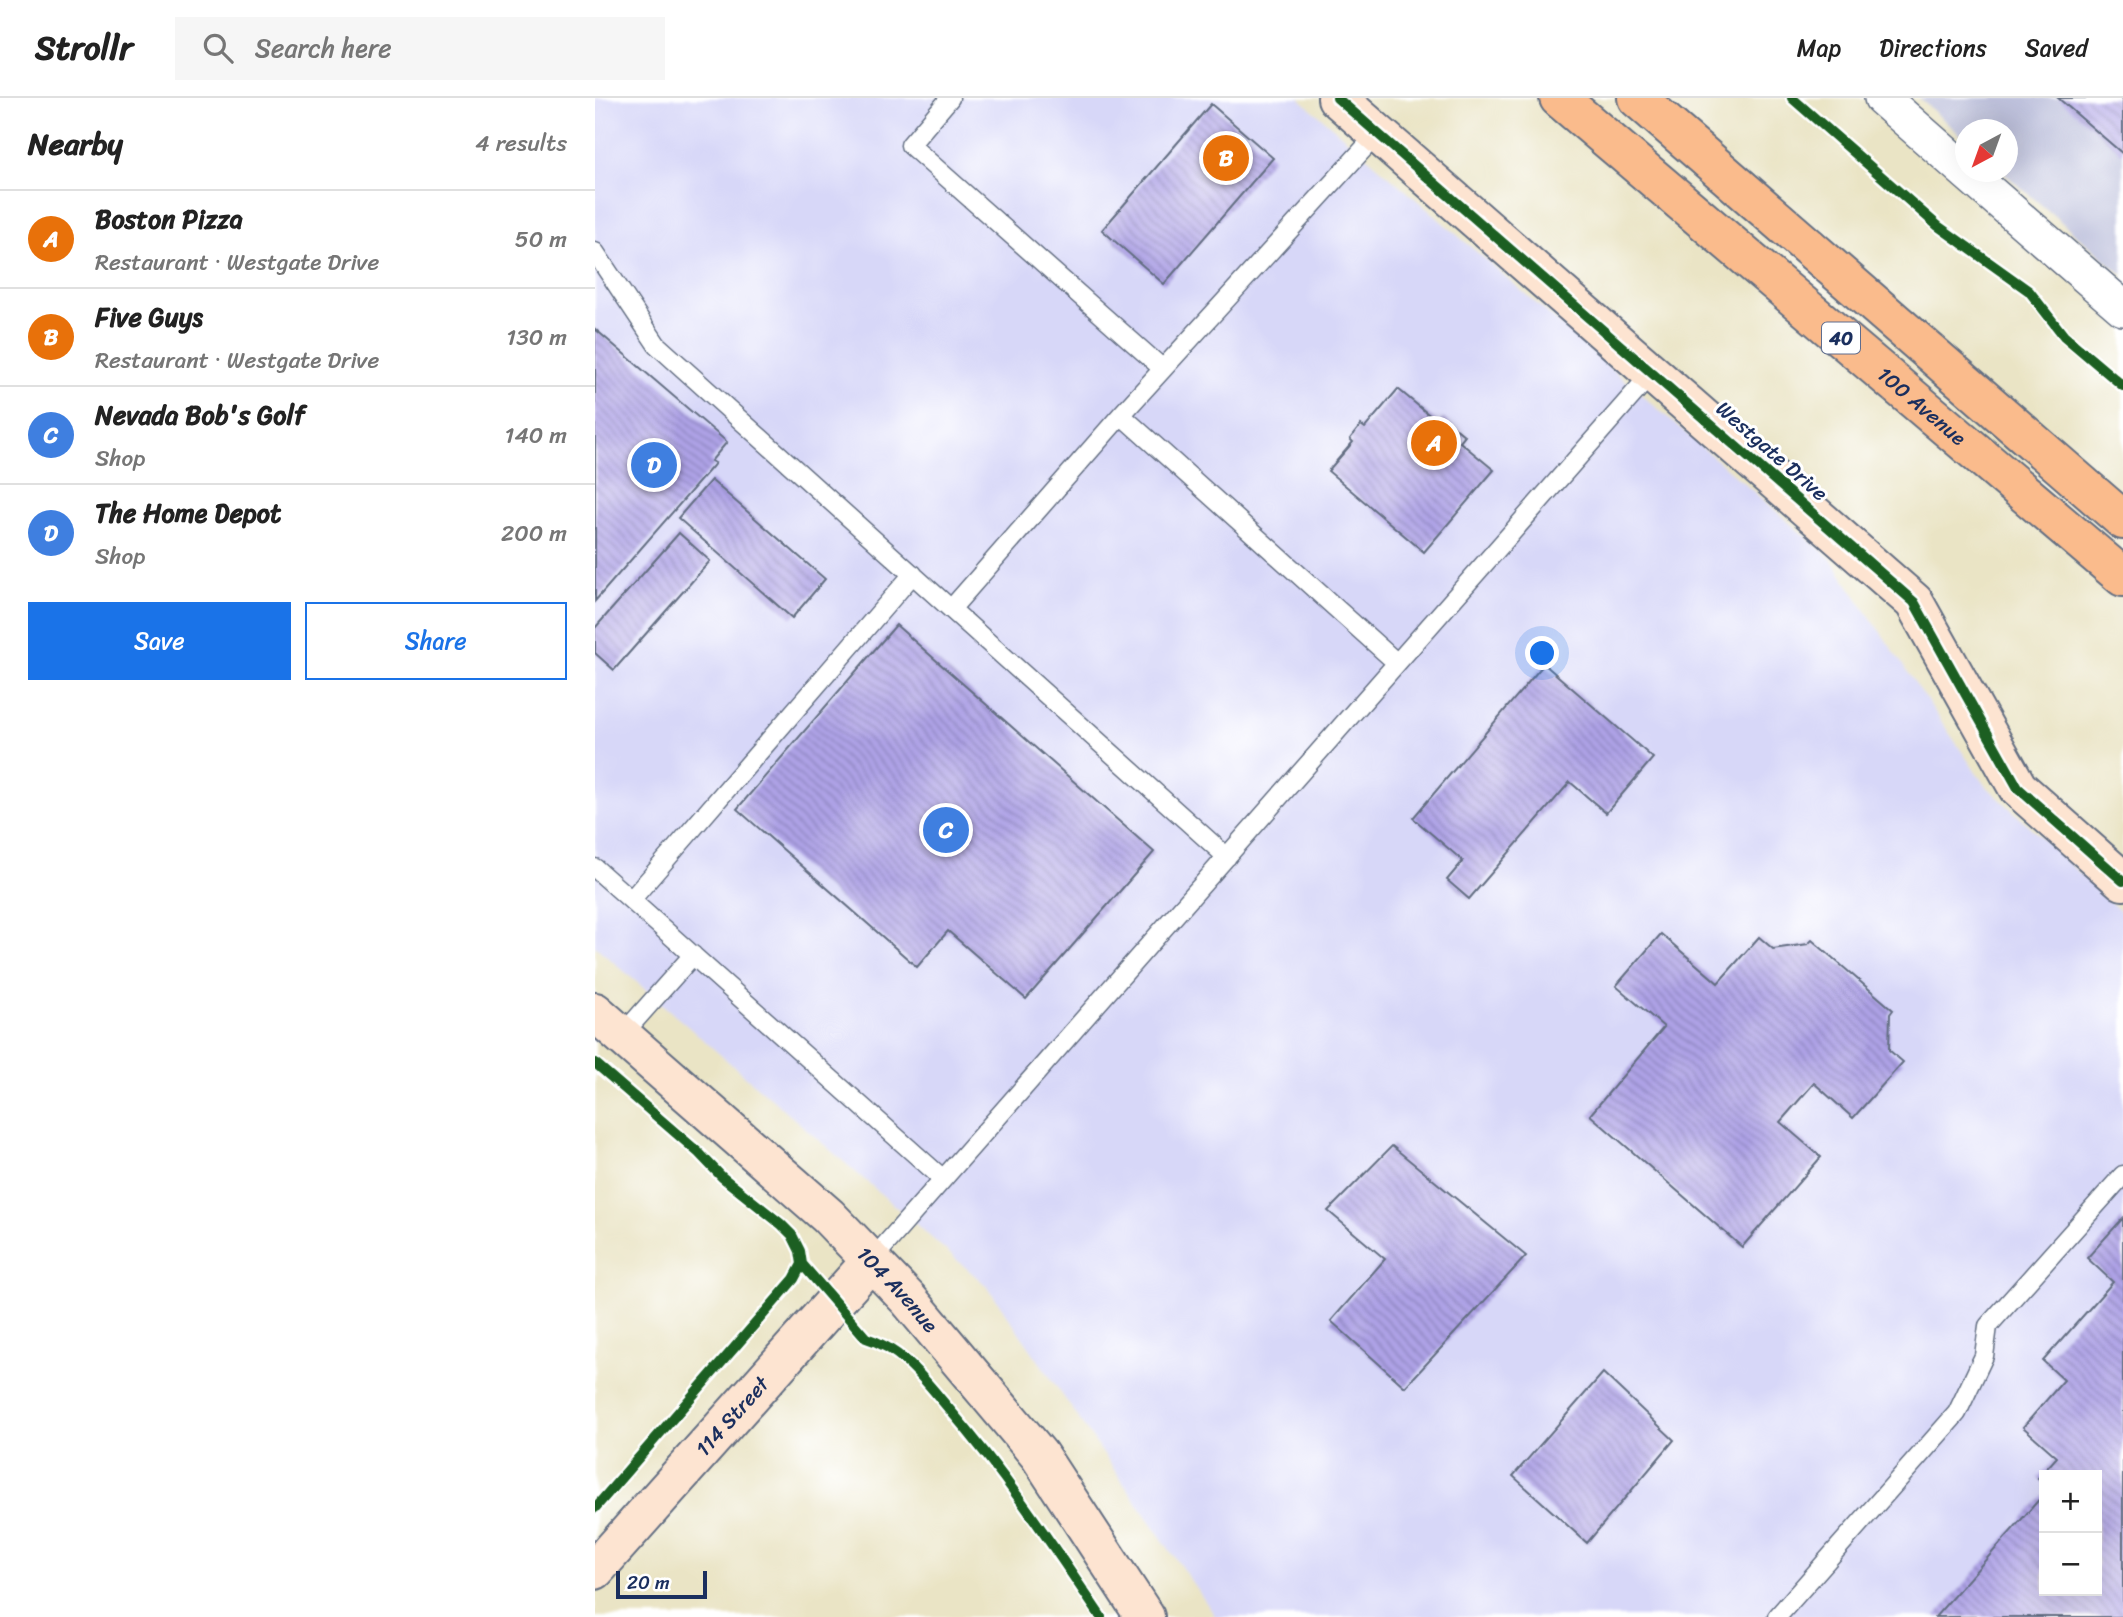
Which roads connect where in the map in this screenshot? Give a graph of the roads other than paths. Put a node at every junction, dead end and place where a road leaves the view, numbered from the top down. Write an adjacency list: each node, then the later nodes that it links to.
1 (950, 98): 11 (lane)
2 (1337, 98): 6 (street, Westgate Drive)
3 (1559, 98): 16 (main road, 100 Avenue / 40)
4 (1637, 98): 14 (main road, 40)
5 (1882, 98): 7 (street)
6 (1378, 133): 11 (lane); 12 (street, Westgate Drive)
7 (1955, 161)
8 (1979, 182): 10 (street)
9 (595, 252): 15 (lane)
10 (2123, 308)
11 (1163, 369): 13 (lane)
12 (1653, 372): 18 (lane); 21 (street, Westgate Drive)
13 (1121, 415): 17 (lane); 18 (lane)
14 (2123, 520)
15 (913, 574): 17 (lane); 22 (lane)
16 (2123, 577)
17 (951, 610): 19 (lane)
18 (1397, 663): 19 (lane)
19 (1227, 857): 26 (lane)
20 (595, 868): 22 (lane)
21 (2123, 881)
22 (631, 900): 23 (lane)
23 (693, 956): 24 (lane); 26 (lane)
24 (608, 1023): 27 (street, 104 Avenue)
25 (2123, 1175): 30 (lane)
26 (943, 1179): 27 (lane)
27 (871, 1261): 28 (street, 114 Street); 29 (street, 104 Avenue)
28 (595, 1570)
29 (1145, 1617)
30 (1777, 1617)

